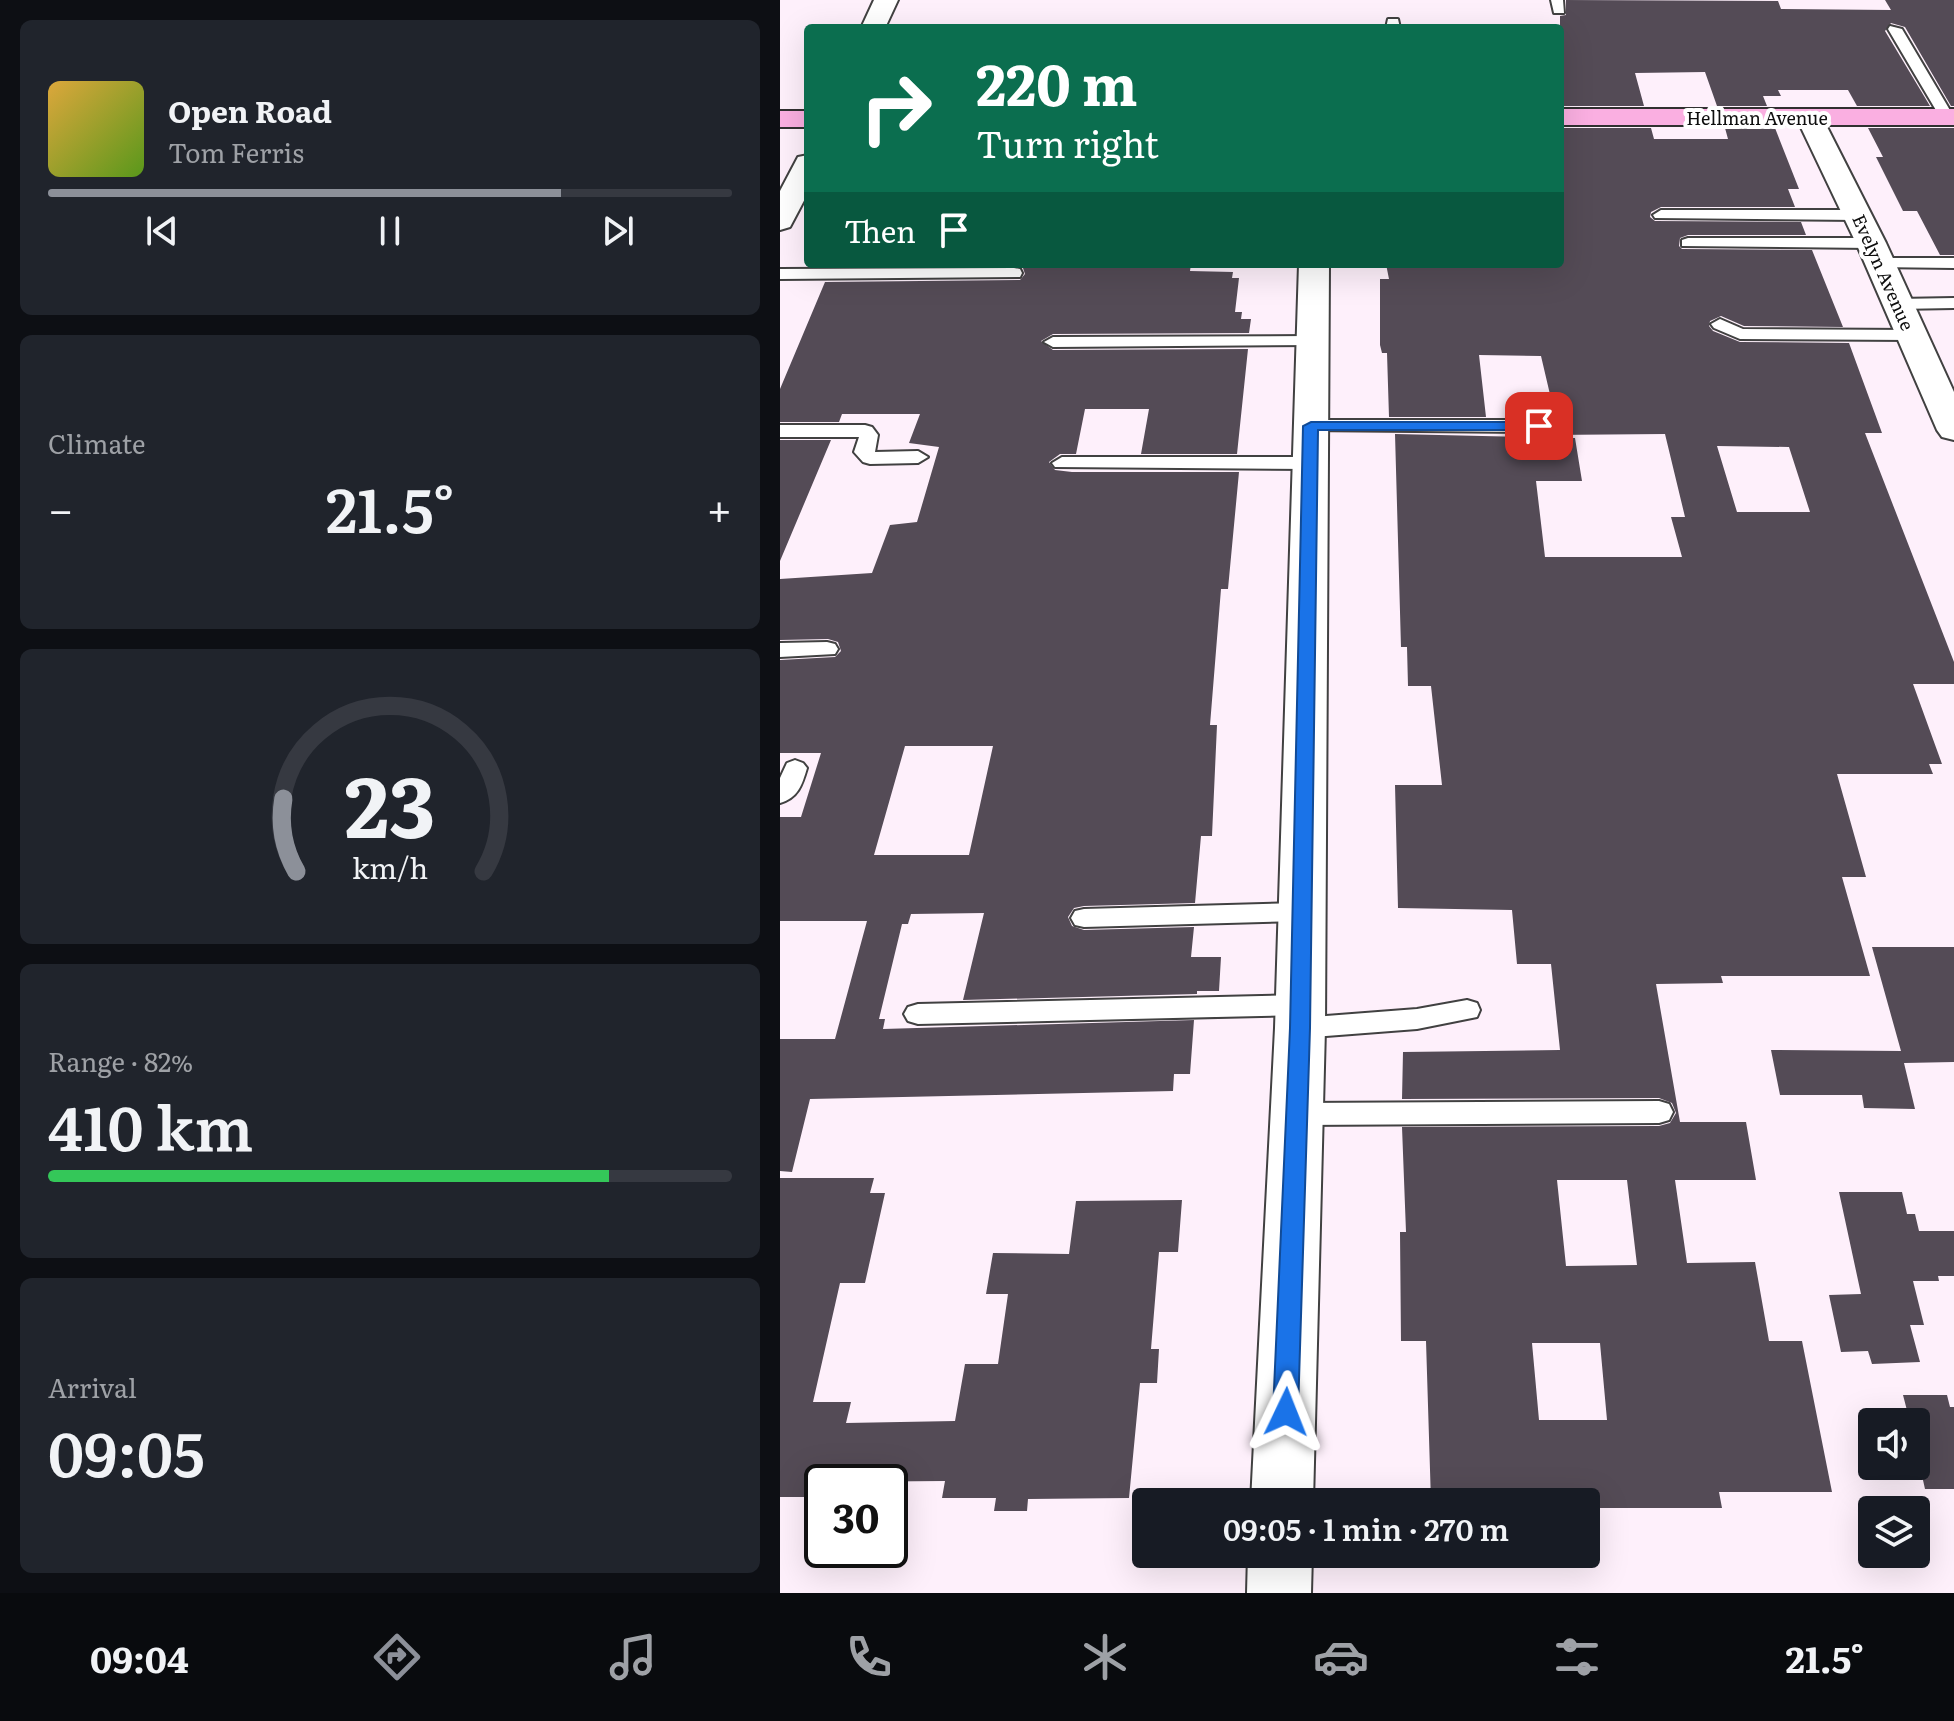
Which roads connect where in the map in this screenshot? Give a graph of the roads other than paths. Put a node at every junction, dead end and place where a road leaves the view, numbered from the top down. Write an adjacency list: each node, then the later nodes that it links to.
1 (886, 0): 2 (street)
2 (875, 24)
3 (1895, 29): 6 (lane)
4 (1564, 117): 5 (street, Hellman Avenue)
5 (1809, 117): 6 (street, Hellman Avenue); 11 (street, Evelyn Avenue)
6 (1950, 117)
7 (780, 119): 8 (street)
8 (804, 119)
9 (804, 171): 12 (street)
10 (1661, 215): 11 (lane)
11 (1858, 215): 14 (street, Evelyn Avenue)
12 (780, 221)
13 (1688, 243): 14 (lane)
14 (1876, 253): 15 (lane); 20 (street, Evelyn Avenue)
15 (1954, 263)
16 (1314, 268): 23 (street)
17 (1014, 273): 18 (lane)
18 (780, 274)
19 (1954, 303): 20 (lane)
20 (1898, 304): 22 (street, Evelyn Avenue)
21 (1720, 324): 22 (lane)
22 (1912, 335): 26 (street, Evelyn Avenue)
23 (1312, 341): 24 (lane); 28 (street)
24 (1053, 342)
25 (1539, 426): 28 (lane)
26 (1954, 430)
27 (780, 431): 29 (lane)
28 (1310, 445): 30 (lane); 35 (street)
29 (918, 457)
30 (1062, 463)
31 (827, 649): 32 (lane)
32 (780, 650)
33 (795, 768): 34 (lane)
34 (780, 795)
35 (1301, 912): 36 (lane); 39 (street)
36 (1084, 918)
37 (1467, 1010): 39 (lane)
38 (918, 1014): 39 (lane)
39 (1300, 1016): 41 (street)
40 (1659, 1112): 41 (lane)
41 (1298, 1114): 42 (street)
42 (1283, 1488)
43 (1280, 1568): 44 (street)
44 (1279, 1593)

